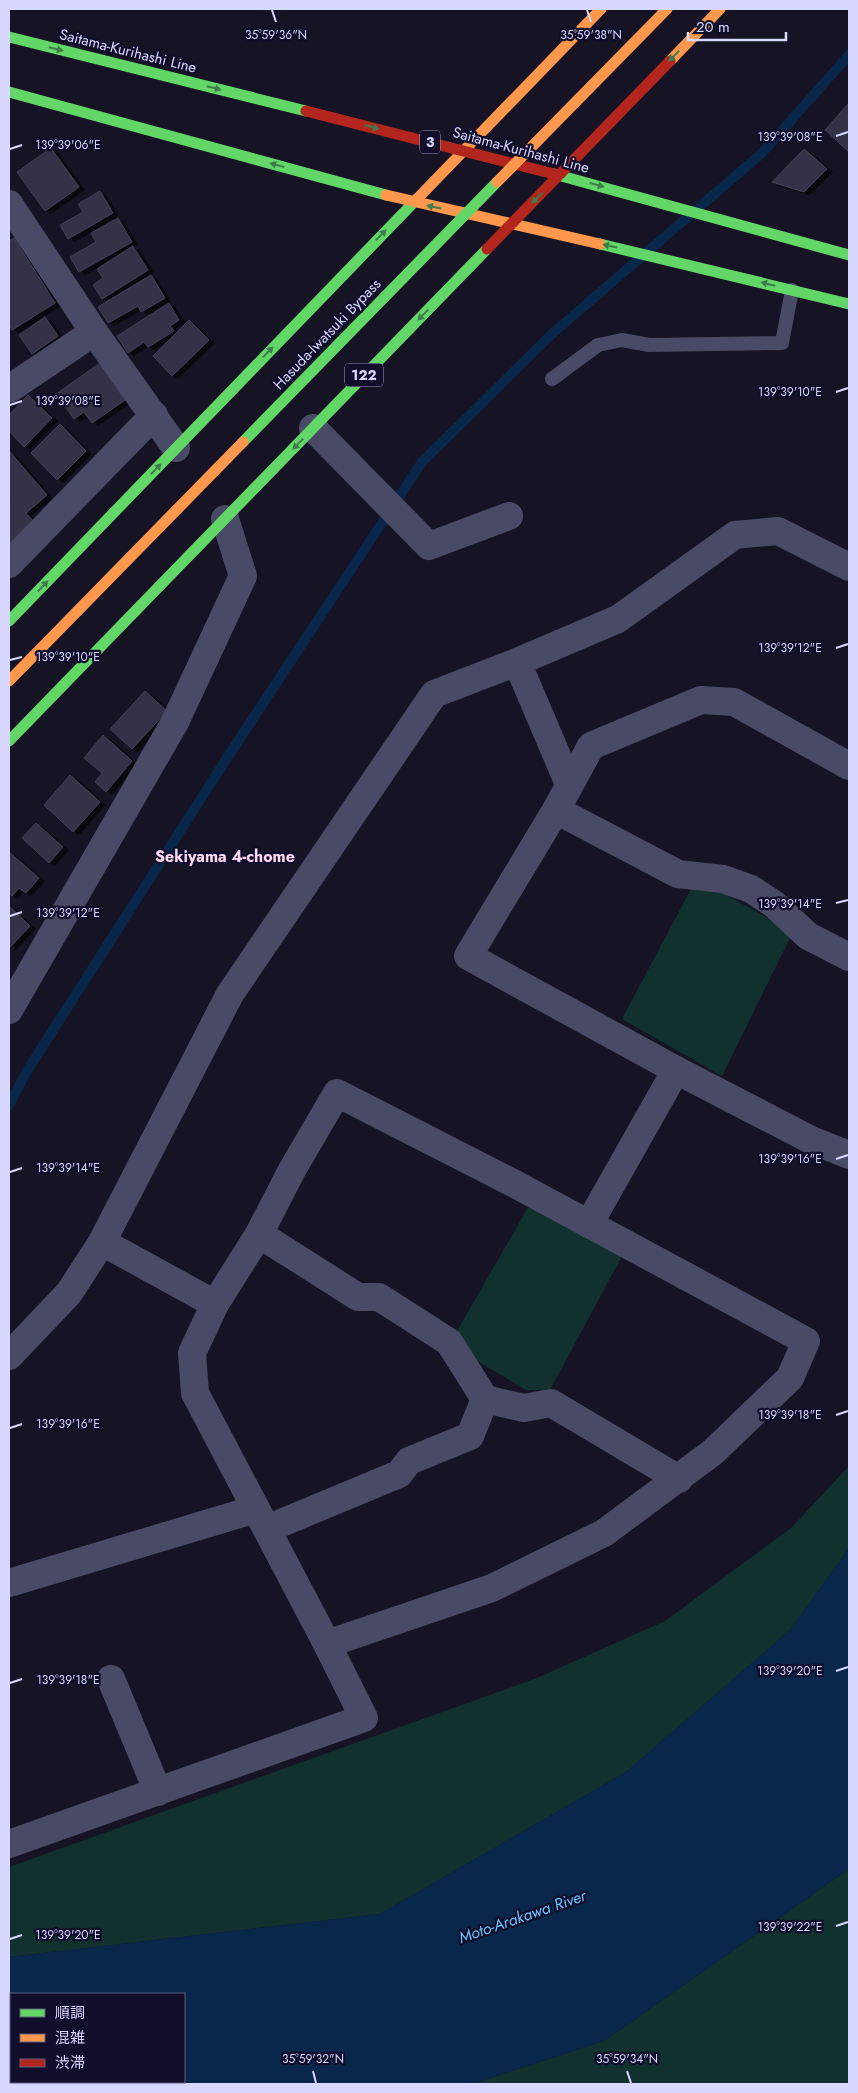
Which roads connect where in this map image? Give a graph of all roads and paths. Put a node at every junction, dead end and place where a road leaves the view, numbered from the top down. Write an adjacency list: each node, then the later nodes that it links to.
1 (600, 9): 6 (main road)
2 (667, 9): 26 (main road, Hasuda-Iwatsuki Bypass / 122, bridge)
3 (720, 9): 7 (main road, 122, one-way to 7)
4 (9, 37): 6 (main road, Saitama-Kurihashi Line / 3, one-way to 6)
5 (9, 92): 8 (main road, one-way to 5)
6 (462, 150): 7 (main road, Saitama-Kurihashi Line / 3); 8 (main road)
7 (560, 175): 10 (main road, 122, one-way to 10); 11 (main road, Saitama-Kurihashi Line / 3, one-way to 11)
8 (412, 202): 10 (main road, one-way to 8); 19 (main road, one-way to 8)
9 (9, 204): 14 (street)
10 (511, 224): 12 (main road, one-way to 10); 18 (main road, 122, one-way to 18)
11 (849, 255)
12 (792, 290): 13 (main road); 15 (lane)
13 (849, 304)
14 (94, 332): 16 (street); 17 (street)
15 (552, 380)
16 (9, 389)
17 (154, 415): 19 (street); 22 (street)
18 (313, 428): 20 (street); 21 (main road, 122, one-way to 21)
19 (176, 448): 24 (main road, one-way to 19)
20 (509, 516)
21 (225, 519): 27 (main road, 122); 32 (street)
22 (9, 564)
23 (849, 567): 25 (street)
24 (9, 621)
25 (517, 662): 29 (street); 37 (street)
26 (9, 681)
27 (9, 741)
28 (849, 766): 29 (street)
29 (570, 784): 30 (street)
30 (556, 810): 31 (street); 33 (street)
31 (849, 957)
32 (9, 1010)
33 (676, 1070): 34 (street); 35 (street)
34 (849, 1155)
35 (589, 1224): 36 (street); 41 (street)
36 (259, 1234): 38 (street); 40 (street)
37 (102, 1242): 38 (street); 39 (street)
38 (215, 1304): 42 (street)
39 (9, 1356)
40 (485, 1399): 41 (street); 42 (street)
41 (679, 1479): 44 (street)
42 (261, 1519): 43 (street); 44 (street)
43 (9, 1583)
44 (327, 1644): 46 (street)
45 (111, 1679): 46 (street)
46 (158, 1792): 47 (street)
47 (9, 1844)

